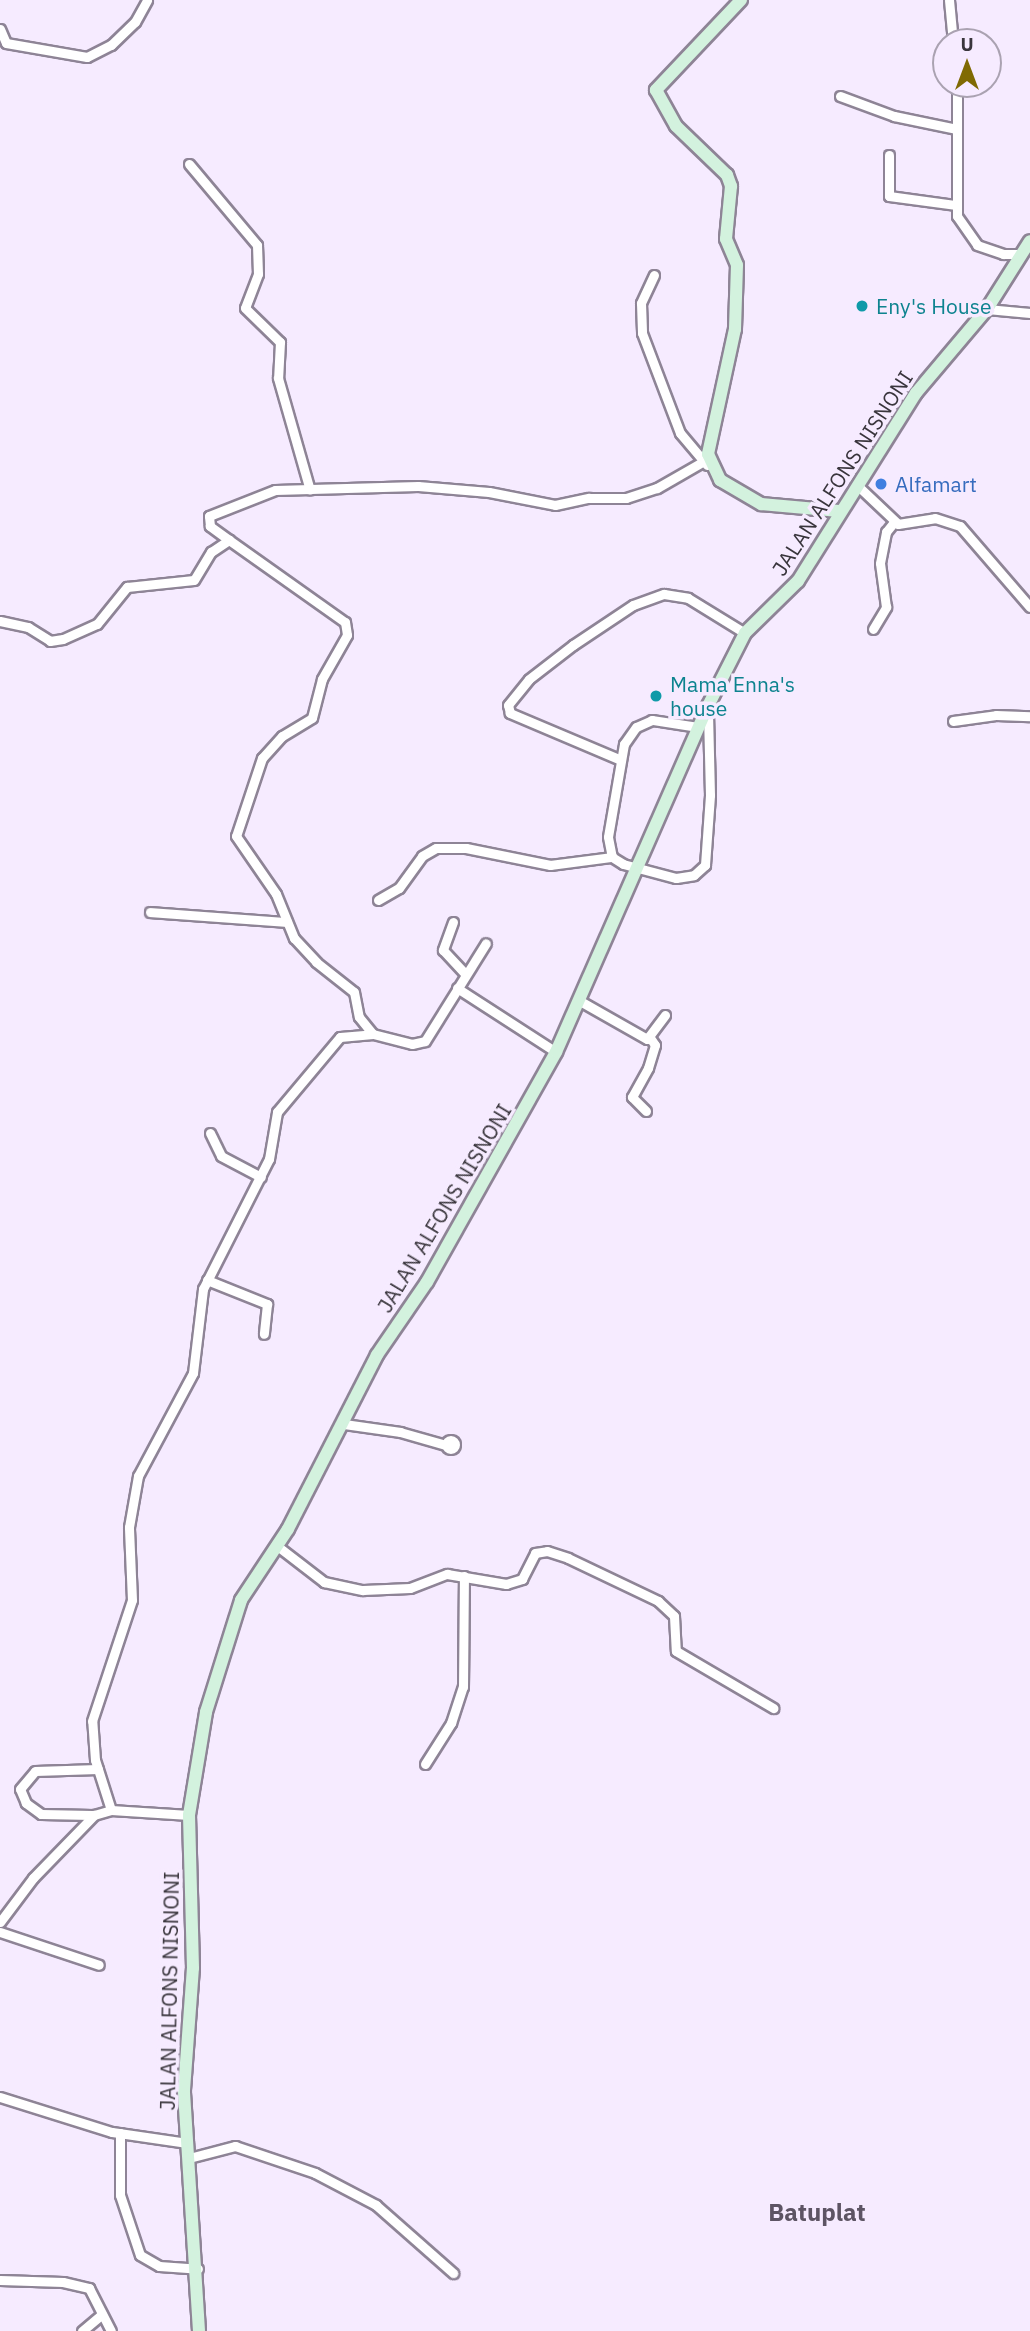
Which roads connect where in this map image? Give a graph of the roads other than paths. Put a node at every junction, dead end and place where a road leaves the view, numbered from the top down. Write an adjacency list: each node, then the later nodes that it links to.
1 (147, 0): 5 (street)
2 (741, 0): 17 (main road)
3 (949, 0): 4 (street)
4 (952, 28)
5 (0, 29)
6 (840, 96): 8 (street)
7 (957, 98): 8 (street)
8 (957, 129): 11 (street)
9 (889, 155): 11 (street)
10 (189, 164): 19 (street)
11 (956, 205): 13 (street)
12 (1030, 241): 13 (main road, JALAN ALFONS NISNONI)
13 (1021, 254): 15 (main road, JALAN ALFONS NISNONI)
14 (654, 275): 17 (street)
15 (987, 309): 16 (street); 18 (main road, JALAN ALFONS NISNONI)
16 (1030, 313)
17 (708, 466): 19 (street); 20 (main road)
18 (858, 486): 20 (main road, JALAN ALFONS NISNONI); 21 (street)
19 (310, 490): 22 (street)
20 (839, 512): 26 (main road, JALAN ALFONS NISNONI)
21 (894, 522): 23 (street); 25 (street)
22 (229, 540): 24 (street); 36 (street)
23 (1029, 604)
24 (0, 621)
25 (873, 629)
26 (745, 633): 27 (main road, JALAN ALFONS NISNONI); 31 (street)
27 (708, 706): 30 (main road, JALAN ALFONS NISNONI); 33 (street)
28 (1030, 716): 29 (street)
29 (953, 721)
30 (698, 727): 31 (street); 33 (main road, JALAN ALFONS NISNONI)
31 (621, 760): 32 (street)
32 (612, 858): 33 (street); 34 (street)
33 (636, 868): 41 (main road, JALAN ALFONS NISNONI)
34 (378, 900)
35 (150, 912): 36 (street)
36 (287, 922): 43 (street)
37 (453, 922): 39 (street)
38 (486, 943): 39 (street)
39 (465, 974): 40 (street)
40 (457, 988): 43 (street); 45 (street)
41 (580, 1001): 44 (street); 45 (main road, JALAN ALFONS NISNONI)
42 (665, 1016): 44 (street)
43 (373, 1034): 48 (street)
44 (652, 1039): 46 (street)
45 (556, 1052): 51 (main road, JALAN ALFONS NISNONI)
46 (646, 1111)
47 (210, 1133): 48 (street)
48 (261, 1177): 49 (street)
49 (207, 1280): 50 (street); 57 (street)
50 (264, 1334)
51 (344, 1424): 52 (street); 53 (main road, JALAN ALFONS NISNONI)
52 (446, 1445)
53 (276, 1545): 54 (street); 60 (main road, JALAN ALFONS NISNONI)
54 (464, 1576): 55 (street); 56 (street)
55 (773, 1708)
56 (425, 1764)
57 (98, 1769): 58 (street); 59 (street)
58 (111, 1810): 59 (street); 60 (street)
59 (94, 1815): 61 (street)
60 (189, 1815): 66 (main road, JALAN ALFONS NISNONI)
61 (0, 1922)
62 (0, 1932): 63 (street)
63 (99, 1965)
64 (0, 2096): 65 (street)
65 (120, 2133): 66 (street); 68 (street)
66 (187, 2143): 67 (main road, JALAN ALFONS NISNONI)
67 (189, 2158): 68 (main road, JALAN ALFONS NISNONI); 69 (street)
68 (198, 2269): 74 (main road, JALAN ALFONS NISNONI)
69 (453, 2273)
70 (0, 2280): 71 (street)
71 (102, 2314): 72 (street); 73 (street)
72 (82, 2331)
73 (111, 2331)
74 (199, 2331)

